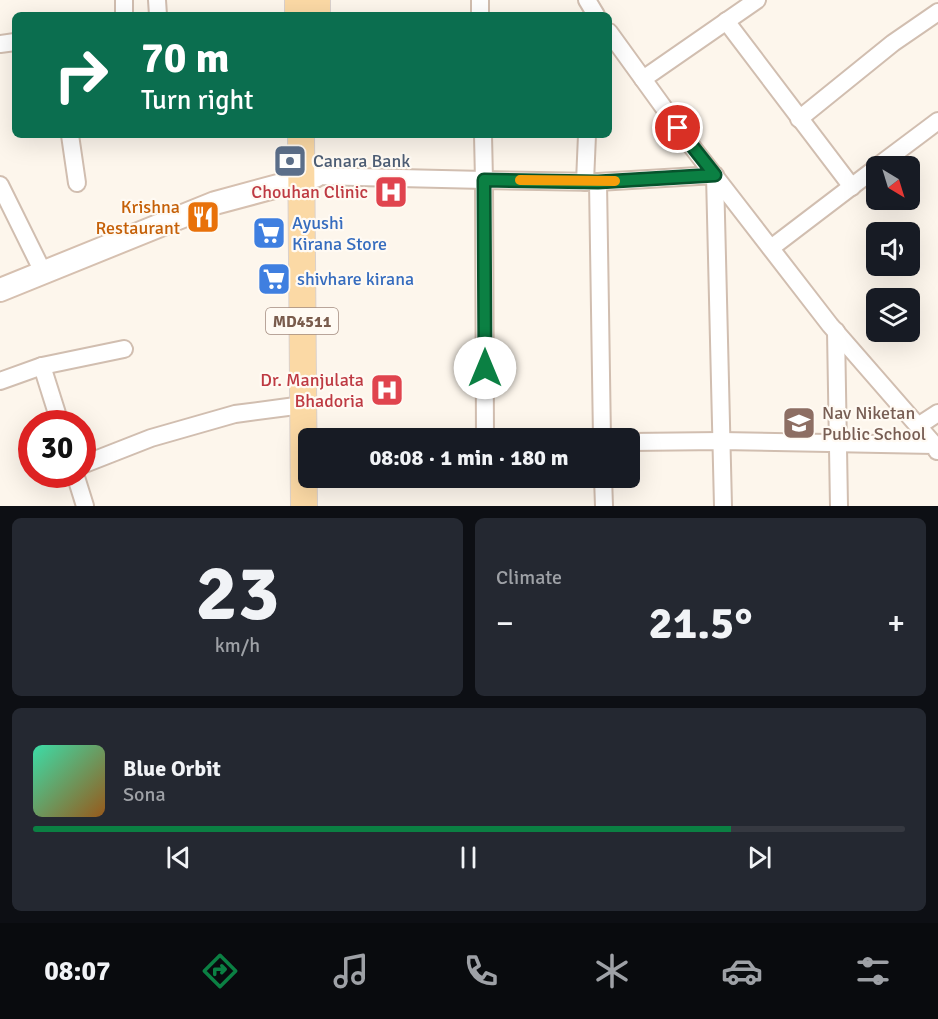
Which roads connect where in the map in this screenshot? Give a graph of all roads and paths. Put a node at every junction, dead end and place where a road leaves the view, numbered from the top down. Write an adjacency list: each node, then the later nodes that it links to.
1 (758, 0): 3 (street)
2 (938, 12): 6 (street)
3 (726, 21): 5 (street); 6 (street)
4 (612, 36): 5 (street)
5 (643, 79): 14 (street)
6 (799, 119): 21 (street)
7 (938, 121): 13 (street)
8 (70, 138): 19 (street)
9 (301, 138): 16 (main road, MD4511)
10 (315, 138): 16 (main road, MD4511)
11 (483, 138): 17 (street)
12 (587, 138): 18 (street)
13 (892, 156)
14 (715, 175): 18 (street); 22 (street); 36 (street)
15 (866, 176): 21 (street)
16 (308, 178): 17 (street); 23 (main road); 29 (main road, MD4511); 33 (main road, MD4511)
17 (484, 180): 18 (street); 34 (street)
18 (591, 182): 35 (street)
19 (77, 183)
20 (0, 185): 23 (street)
21 (852, 187): 22 (street)
22 (771, 248): 25 (street)
23 (43, 272): 24 (main road)
24 (0, 290)
25 (836, 330): 32 (street); 38 (street)
26 (124, 349): 27 (street)
27 (42, 366): 28 (street); 30 (street)
28 (0, 381)
29 (303, 405): 40 (street); 45 (main road, MD4511)
30 (56, 410)
31 (938, 413): 32 (street)
32 (918, 426): 39 (street)
33 (318, 428)
34 (485, 428)
35 (602, 428)
36 (722, 441): 37 (street); 38 (street); 48 (street)
37 (640, 442)
38 (838, 444): 39 (street); 49 (street)
39 (937, 449)
40 (96, 460)
41 (79, 488): 44 (street)
42 (318, 488): 46 (main road)
43 (603, 488): 47 (street)
44 (85, 506)
45 (304, 506)
46 (319, 506)
47 (604, 506)
48 (723, 506)
49 (839, 506)

